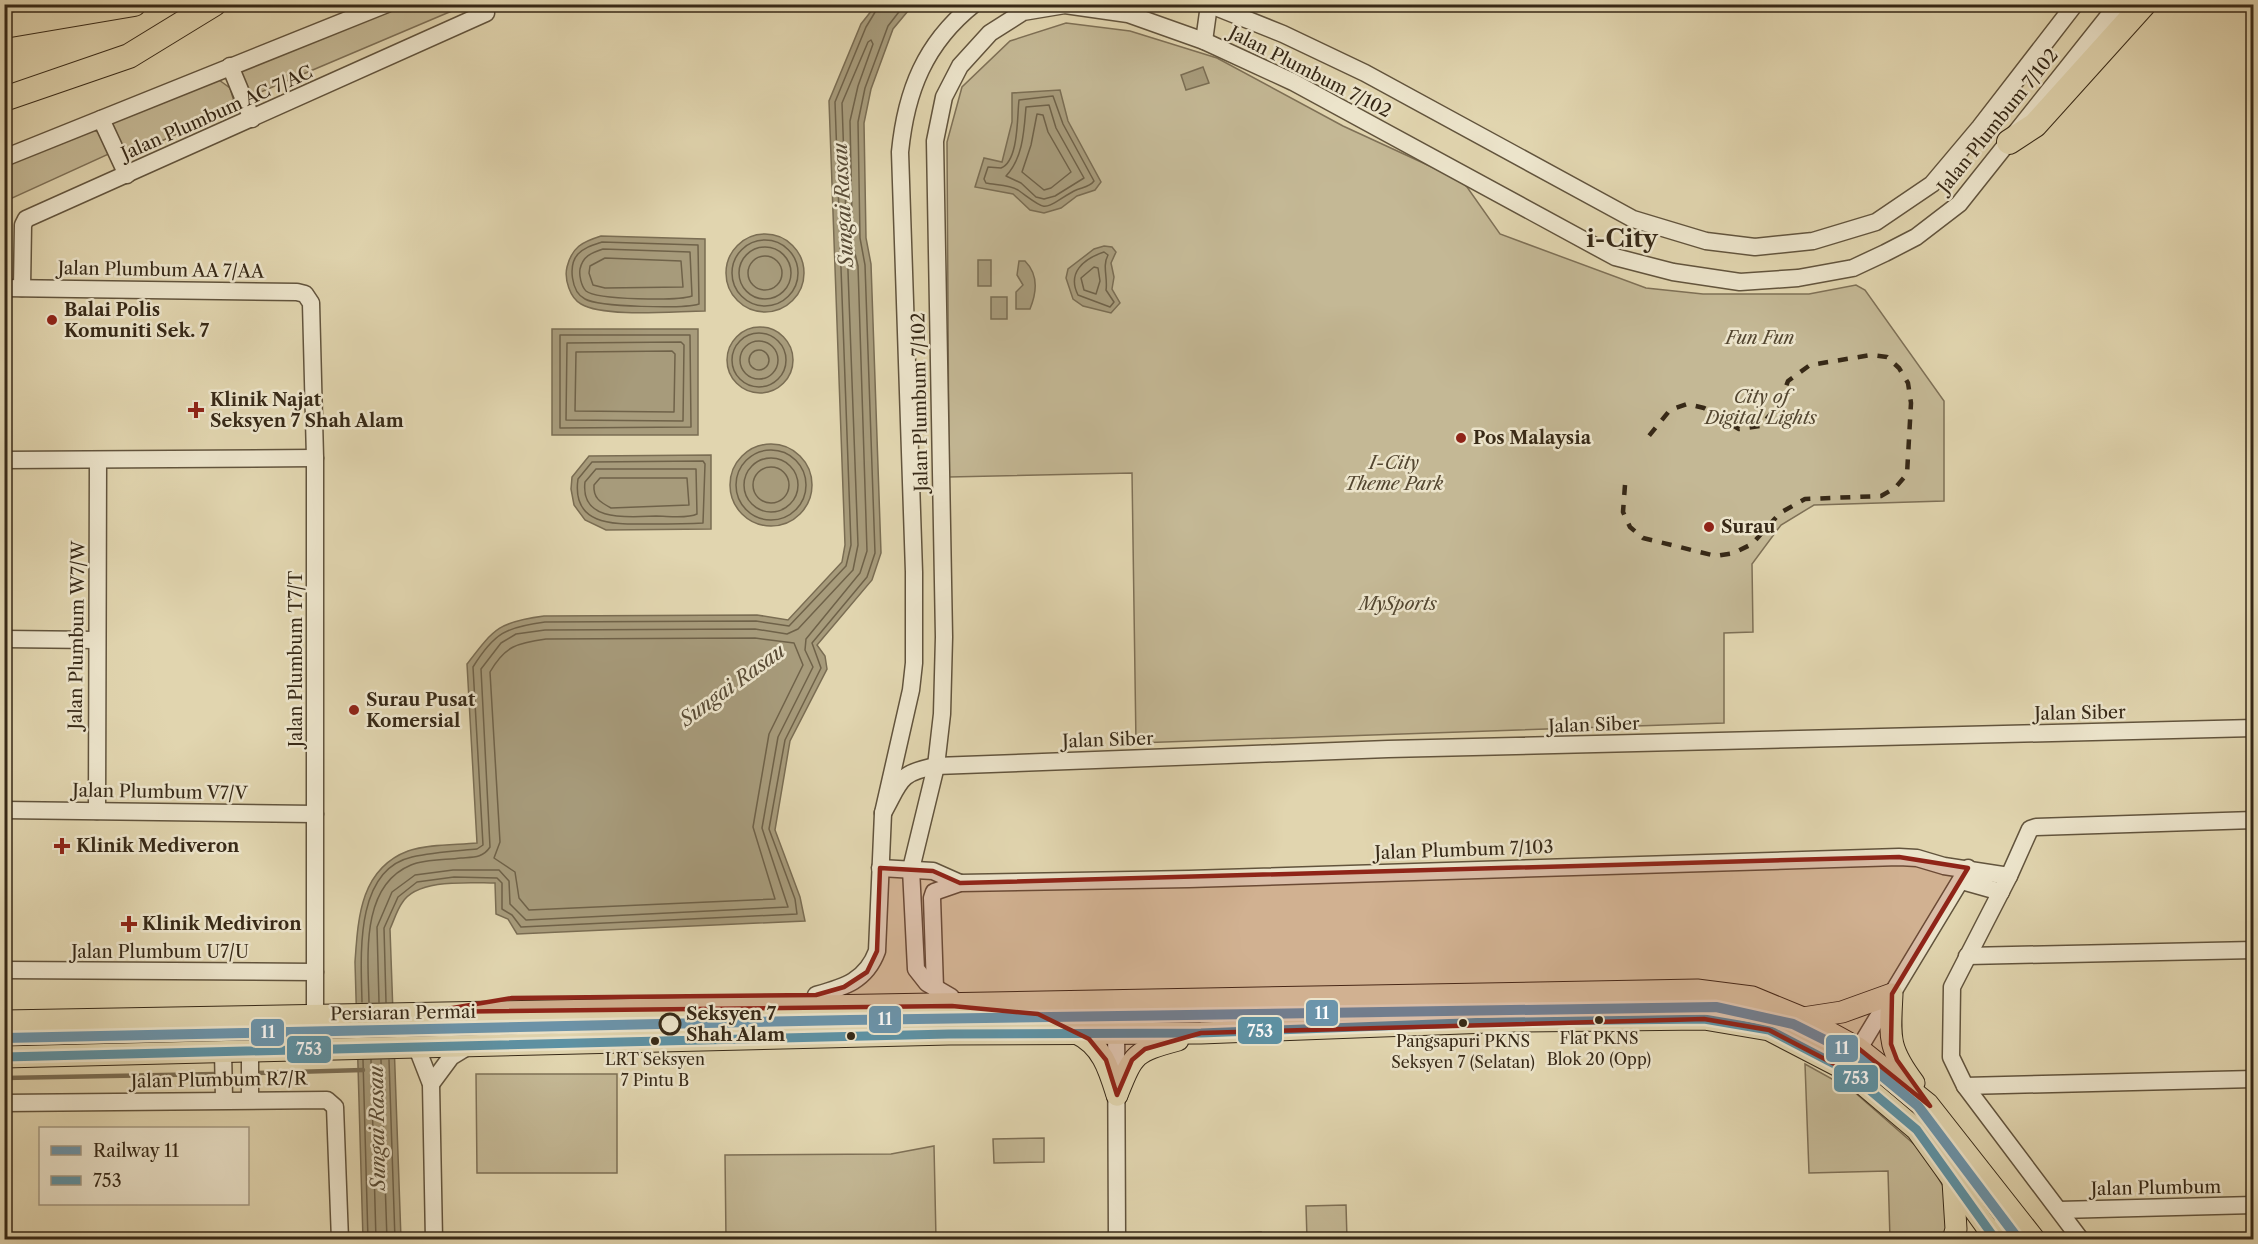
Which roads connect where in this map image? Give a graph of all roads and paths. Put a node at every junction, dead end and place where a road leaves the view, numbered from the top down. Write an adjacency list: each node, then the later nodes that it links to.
1 (134, 4): 10 (highway)
2 (214, 4): 13 (highway)
3 (387, 4): 12 (street)
4 (974, 4): 31 (street, Jalan Plumbum 7/102)
5 (2075, 4): 8 (street, Jalan Plumbum 7/102)
6 (2118, 4): 16 (street, Jalan Plumbum 7/102)
7 (2144, 4): 16 (highway)
8 (1209, 5): 11 (street)
9 (485, 9): 15 (street, Jalan Plumbum AC 7/AC)
10 (4, 26)
11 (1204, 41): 16 (street, Jalan Plumbum 7/102); 28 (street, Jalan Plumbum 7/102)
12 (230, 66): 14 (street); 15 (street)
13 (4, 99)
14 (101, 119): 17 (street); 18 (street)
15 (252, 119): 18 (street, Jalan Plumbum AC 7/AC)
16 (2009, 142)
17 (4, 158)
18 (127, 175): 20 (street, Jalan Plumbum AC 7/AC)
19 (4, 288): 20 (street, Jalan Plumbum AA 7/AA)
20 (22, 288): 21 (street, Jalan Plumbum AA 7/AA)
21 (311, 303): 22 (street, Jalan Plumbum T7/T)
22 (315, 459): 24 (street); 32 (street, Jalan Plumbum T7/T)
23 (4, 460): 24 (street)
24 (98, 460): 26 (street, Jalan Plumbum W7/W)
25 (4, 639): 26 (street)
26 (96, 640): 30 (street, Jalan Plumbum W7/W)
27 (2253, 728): 28 (street, Jalan Siber)
28 (936, 766): 31 (street, Jalan Siber); 35 (street, Jalan Plumbum 7/102)
29 (4, 810): 30 (street, Jalan Plumbum V7/V)
30 (97, 811): 32 (street, Jalan Plumbum V7/V)
31 (883, 813): 34 (street, Jalan Plumbum 7/102)
32 (315, 814): 43 (street, Jalan Plumbum T7/T)
33 (2253, 820): 37 (street)
34 (880, 868): 35 (street); 45 (street, Jalan Plumbum 7/102)
35 (912, 869): 38 (street); 46 (street, Jalan Plumbum 7/102)
36 (1965, 875): 37 (street); 38 (street, Jalan Plumbum 7/103); 39 (street); 44 (street)
37 (2009, 876): 39 (street)
38 (960, 883): 46 (street)
39 (2001, 892): 41 (street)
40 (2253, 950): 41 (street)
41 (1967, 956): 64 (street)
42 (4, 970): 43 (street, Jalan Plumbum U7/U)
43 (315, 972): 49 (street, Jalan Plumbum T7/T)
44 (1892, 994): 50 (main road); 57 (street); 69 (main road)
45 (816, 995): 46 (main road); 48 (main road)
46 (946, 997): 47 (main road, Persiaran Permai); 48 (main road, Persiaran Permai); 52 (main road)
47 (1244, 1000): 50 (main road, Persiaran Permai); 52 (main road)
48 (419, 1012): 49 (main road, Persiaran Permai)
49 (324, 1014): 51 (main road, Persiaran Permai)
50 (1803, 1018): 57 (main road, Persiaran Permai)
51 (4, 1021)
52 (1116, 1023): 53 (main road, Persiaran Permai); 54 (main road, Persiaran Permai); 65 (street)
53 (1076, 1033): 55 (main road, Persiaran Permai); 65 (main road)
54 (1201, 1033): 61 (main road, Persiaran Permai); 65 (main road)
55 (469, 1046): 56 (main road, Persiaran Permai); 63 (street)
56 (414, 1048): 59 (main road, Persiaran Permai); 63 (street)
57 (1858, 1048): 61 (street); 69 (main road, Persiaran Permai)
58 (224, 1051): 59 (main road, Persiaran Permai); 60 (main road, Persiaran Permai); 66 (street)
59 (250, 1051): 67 (street)
60 (4, 1056)
61 (1846, 1070): 70 (main road, Persiaran Permai)
62 (2253, 1079): 64 (street)
63 (431, 1084): 76 (street)
64 (1965, 1086): 72 (street)
65 (1117, 1095): 77 (street)
66 (224, 1099): 67 (street, Jalan Plumbum R7/R); 68 (street, Jalan Plumbum R7/R)
67 (250, 1099): 75 (street, Jalan Plumbum R7/R)
68 (4, 1103)
69 (1930, 1106): 73 (main road, Persiaran Permai)
70 (1953, 1178): 74 (main road, Persiaran Permai); 78 (main road)
71 (2253, 1205): 72 (street, Jalan Plumbum)
72 (2058, 1210): 80 (street)
73 (2018, 1215): 74 (street); 79 (main road, Persiaran Permai)
74 (1988, 1237)
75 (340, 1239)
76 (434, 1239)
77 (1117, 1239)
78 (1953, 1239)
79 (2035, 1239)
80 (2081, 1239)

